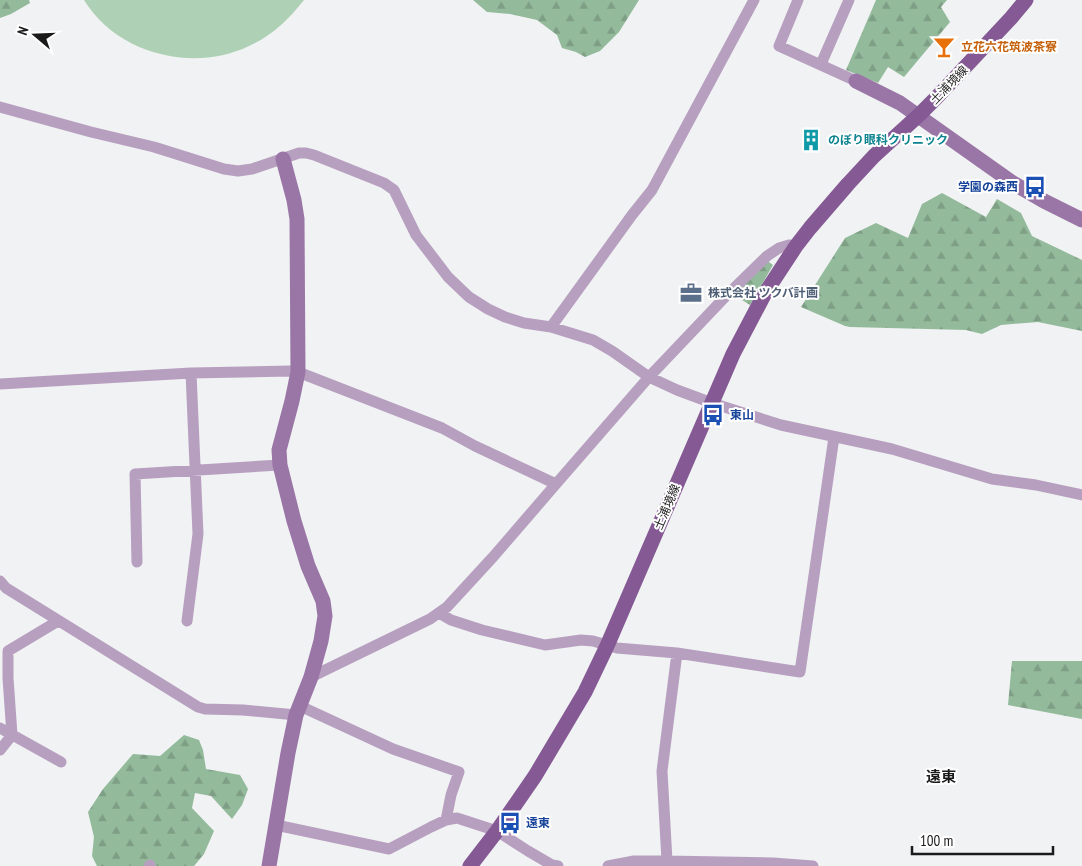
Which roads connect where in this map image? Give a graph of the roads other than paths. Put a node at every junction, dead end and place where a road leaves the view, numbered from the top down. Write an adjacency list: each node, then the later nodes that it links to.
1 (754, 0): 14 (street)
2 (798, 0): 7 (street)
3 (848, 0): 7 (street)
4 (1013, 0): 6 (main road, 土浦境線)
5 (1026, 0): 6 (main road, 土浦境線)
6 (978, 54): 10 (main road, 土浦境線)
7 (821, 64): 8 (street)
8 (856, 81): 10 (street)
9 (0, 107): 11 (street)
10 (919, 116): 12 (street); 13 (main road, 土浦境線)
11 (283, 159): 14 (street); 15 (street)
12 (1082, 220)
13 (796, 246): 17 (street); 19 (main road, 土浦境線)
14 (551, 327): 17 (street)
15 (298, 372): 16 (street); 21 (street); 23 (street)
16 (191, 373): 18 (street); 22 (street)
17 (649, 377): 19 (street); 23 (street)
18 (0, 384)
19 (712, 403): 20 (street); 30 (main road, 土浦境線)
20 (834, 437): 24 (street); 31 (street)
21 (280, 465): 22 (street); 32 (street)
22 (196, 470): 25 (street); 29 (street)
23 (556, 484): 27 (street)
24 (1082, 495)
25 (137, 562)
26 (2, 588): 28 (street)
27 (439, 614): 30 (street); 32 (street)
28 (58, 621): 33 (street); 35 (street)
29 (187, 621)
30 (608, 646): 31 (street); 40 (main road, 土浦境線)
31 (677, 653): 41 (street)
32 (312, 677): 33 (street)
33 (298, 710): 38 (street); 39 (street)
34 (0, 728): 35 (street)
35 (12, 735): 36 (street); 37 (street)
36 (0, 750)
37 (62, 762)
38 (446, 820): 39 (street); 40 (street)
39 (276, 825): 42 (street)
40 (497, 831): 43 (main road, 土浦境線); 44 (street)
41 (667, 861): 45 (street); 46 (street)
42 (269, 866)
43 (470, 866)
44 (558, 866)
45 (608, 866)
46 (813, 866)

